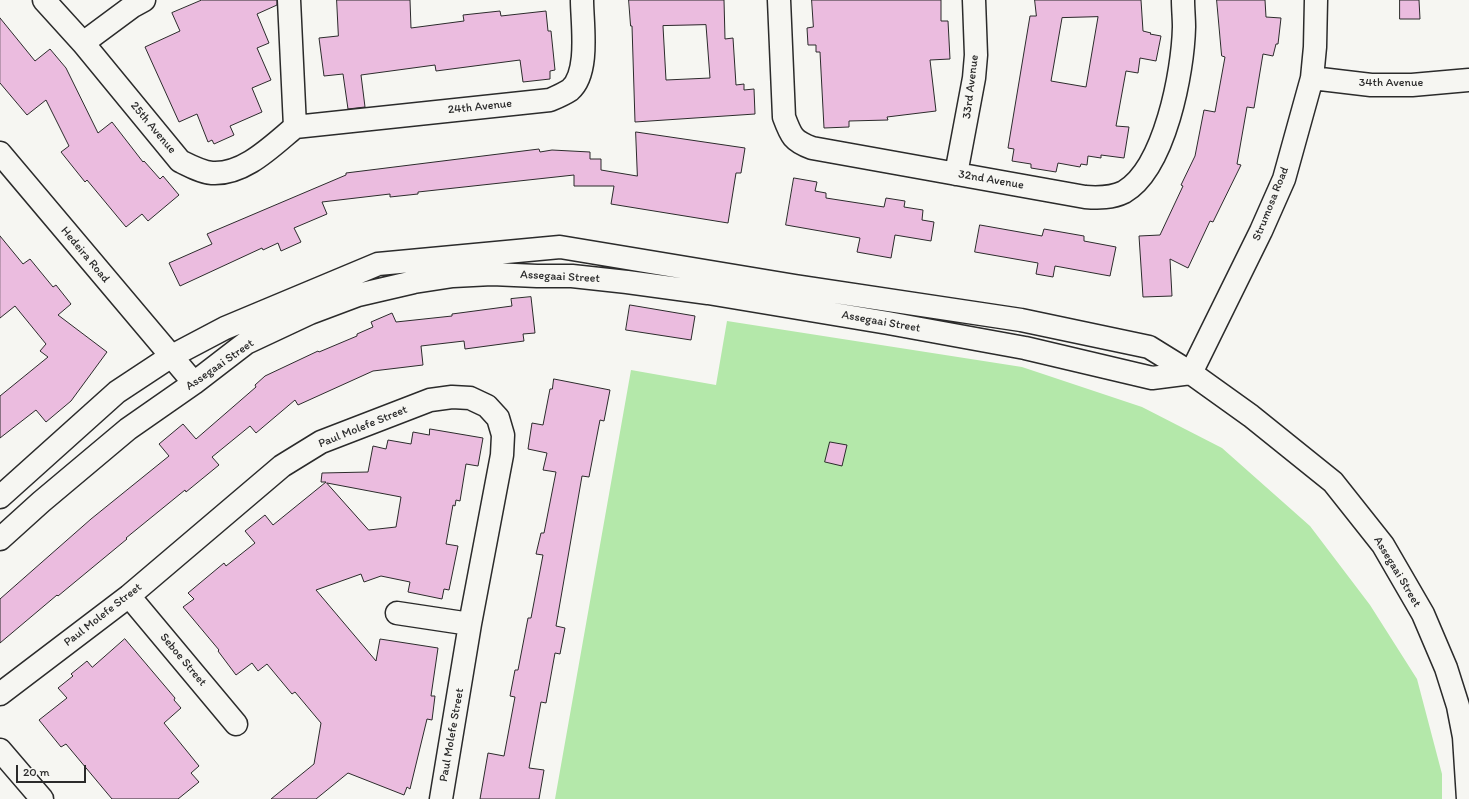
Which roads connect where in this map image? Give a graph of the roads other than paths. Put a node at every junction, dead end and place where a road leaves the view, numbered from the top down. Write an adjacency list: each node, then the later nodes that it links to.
1 (44, 0): 9 (street, 25th Avenue)
2 (144, 0): 9 (street)
3 (289, 0): 12 (street)
4 (582, 0): 12 (street, 24th Avenue)
5 (778, 0): 14 (street, 32nd Avenue)
6 (974, 0): 14 (street, 33rd Avenue)
7 (1183, 0): 14 (street, 32nd Avenue)
8 (1316, 0): 10 (street, Strumosa Road)
9 (83, 43): 12 (street, 25th Avenue)
10 (1312, 78): 11 (street, 34th Avenue); 16 (street, Strumosa Road)
11 (1469, 80)
12 (295, 128)
13 (0, 153): 15 (street, Hedeira Road)
14 (956, 174)
15 (170, 357): 16 (street, Assegaai Street); 17 (street, Hedeira Road); 18 (street, Assegaai Street)
16 (1191, 373): 17 (street, Assegaai Street); 24 (street, Assegaai Street)
17 (194, 383): 19 (street, Assegaai Street)
18 (0, 497)
19 (0, 539)
20 (129, 596): 22 (street, Paul Molefe Street); 23 (street, Paul Molefe Street); 25 (street, Seboe Street)
21 (397, 613): 22 (street)
22 (470, 624): 28 (street, Paul Molefe Street)
23 (0, 694)
24 (1464, 705): 29 (street, Assegaai Street)
25 (236, 724)
26 (0, 750): 27 (street)
27 (42, 799)
28 (441, 799)
29 (1468, 799)

